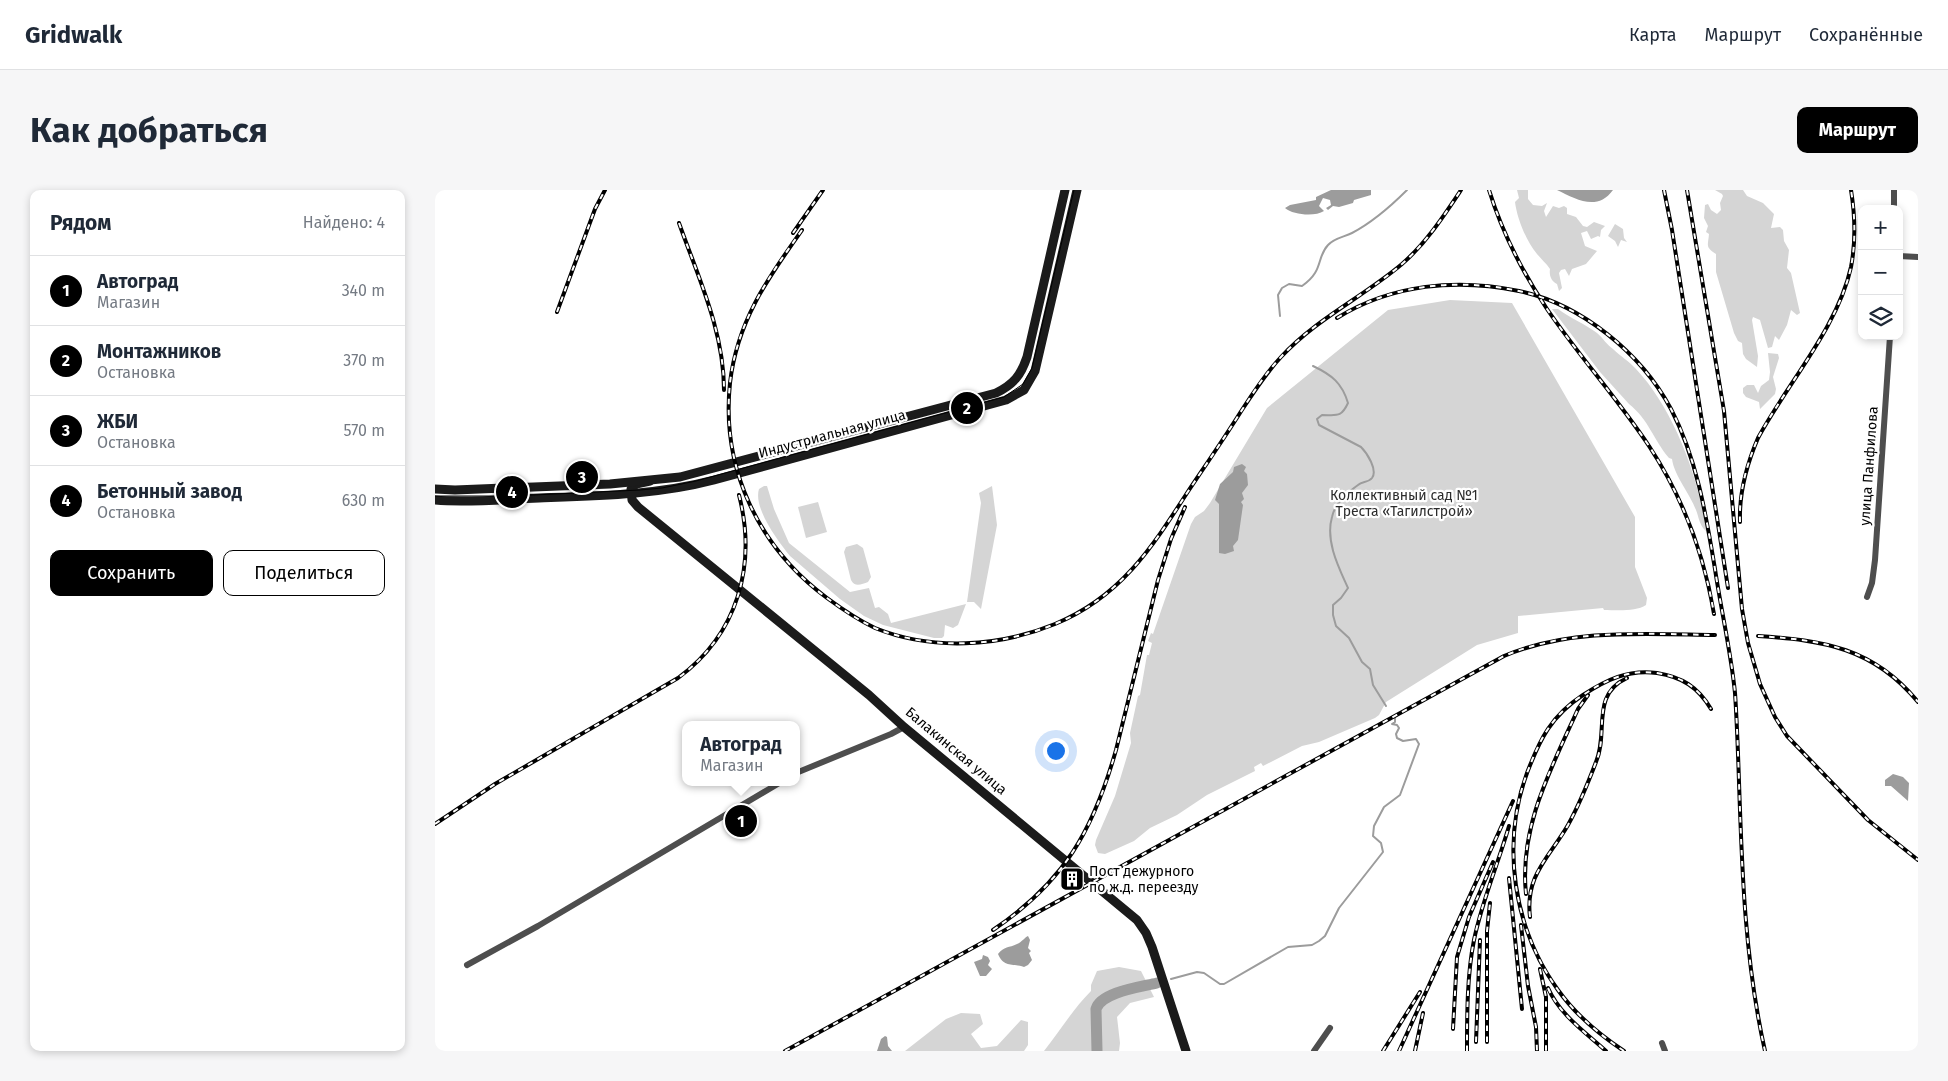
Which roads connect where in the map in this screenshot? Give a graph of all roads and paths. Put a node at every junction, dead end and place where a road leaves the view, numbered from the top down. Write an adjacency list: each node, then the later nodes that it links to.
1 (1065, 190): 8 (main road, Индустриальная улица)
2 (1077, 190): 10 (main road, Индустриальная улица)
3 (1894, 190): 4 (street)
4 (1894, 205)
5 (1903, 256): 6 (street)
6 (1918, 257)
7 (1890, 340): 14 (street, улица Панфилова)
8 (650, 481): 9 (main road, Индустриальная улица); 11 (main road)
9 (435, 489)
10 (646, 493): 11 (main road, Индустриальная улица); 13 (main road)
11 (630, 494): 12 (main road, Индустриальная улица); 13 (main road, Балакинская улица)
12 (435, 500)
13 (648, 515): 15 (main road, Балакинская улица)
14 (1867, 597)
15 (904, 726): 16 (street); 21 (main road, Балакинская улица)
16 (800, 772)
17 (774, 786): 18 (street)
18 (467, 965)
19 (1331, 1028): 22 (street)
20 (1662, 1043): 23 (street)
21 (1186, 1051)
22 (1315, 1051)
23 (1665, 1051)

